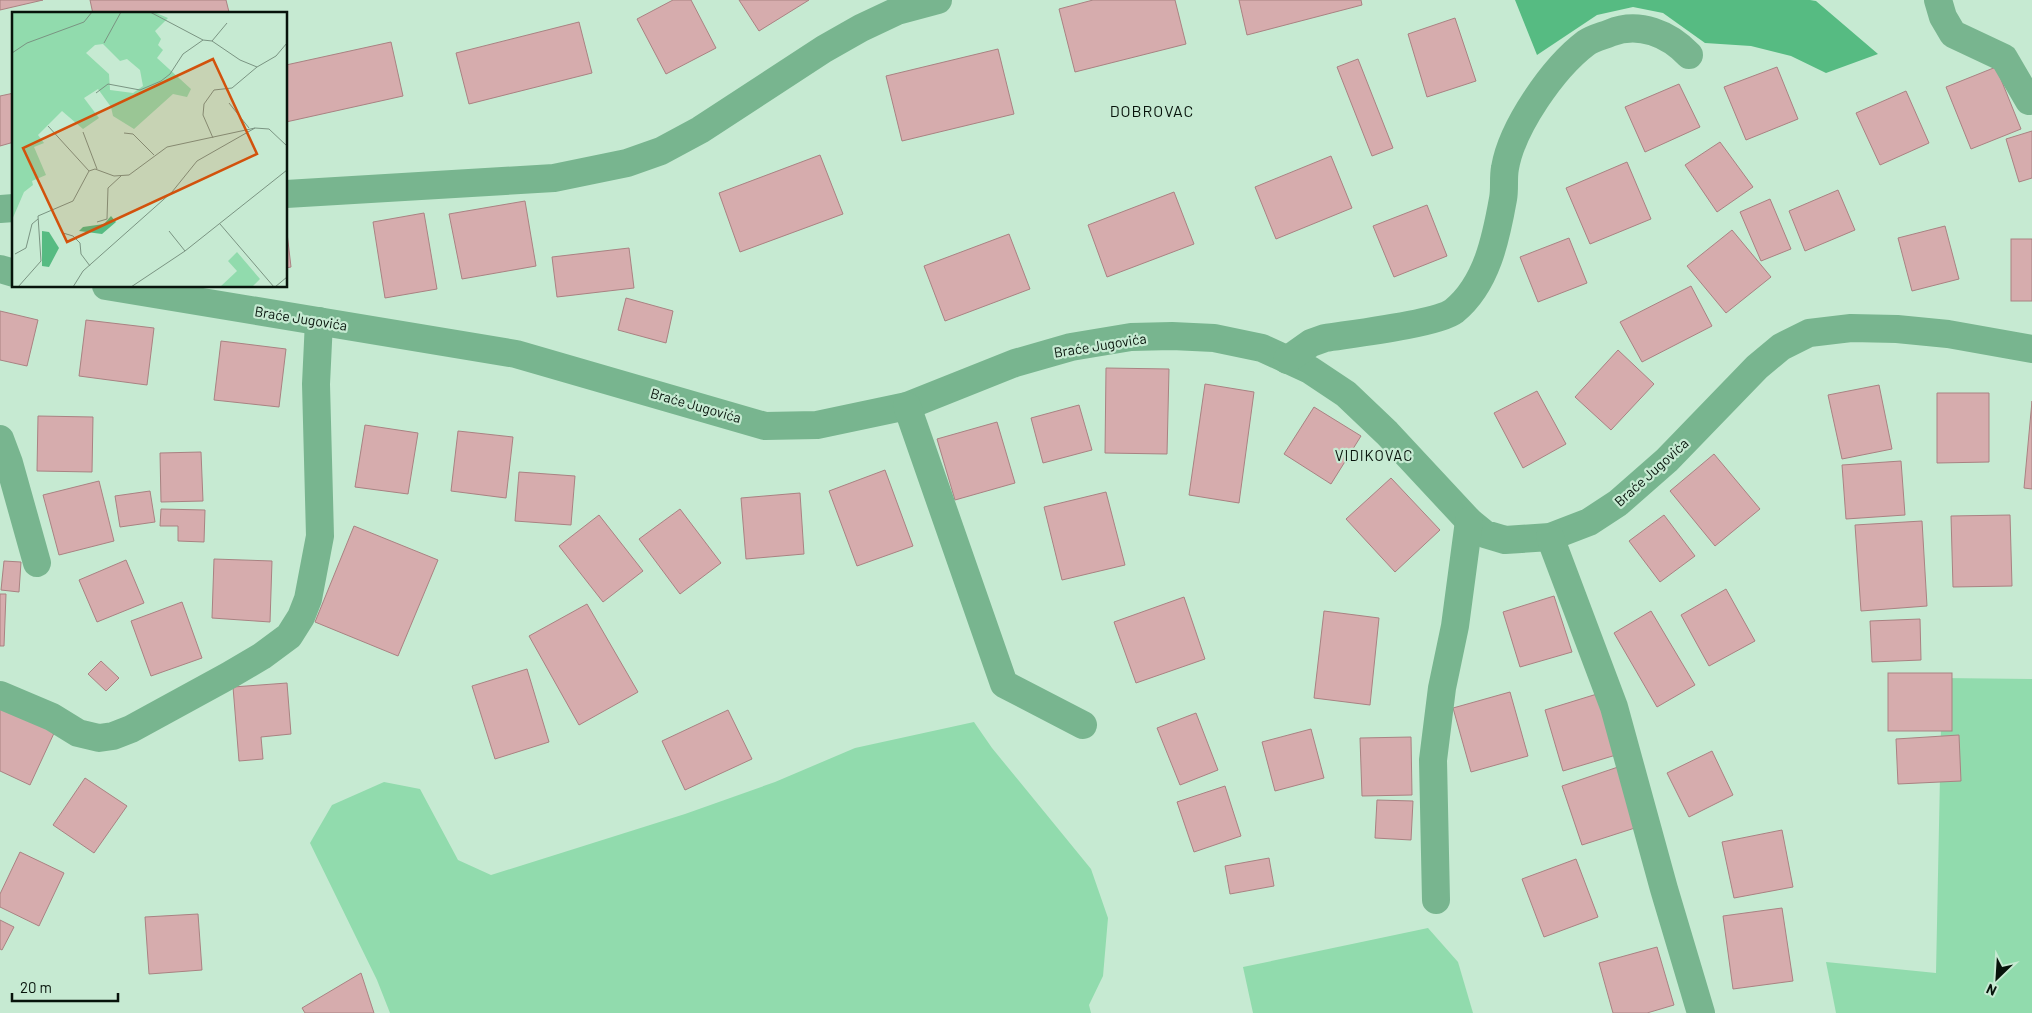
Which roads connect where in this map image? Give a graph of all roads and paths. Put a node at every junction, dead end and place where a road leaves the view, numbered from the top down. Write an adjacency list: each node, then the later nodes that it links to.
1 (938, 0): 5 (street)
2 (1938, 0): 4 (street)
3 (1689, 56): 9 (street)
4 (2029, 101)
5 (288, 194)
6 (118, 288): 7 (street, Braće Jugovića)
7 (319, 321): 10 (street, Braće Jugovića); 15 (street)
8 (2032, 350): 13 (street, Braće Jugovića)
9 (1287, 360): 10 (street, Braće Jugovića); 12 (street, Braće Jugovića)
10 (907, 406): 16 (street)
11 (0, 439): 14 (street)
12 (1469, 521): 13 (street, Braće Jugovića); 17 (street)
13 (1550, 537): 18 (street)
14 (37, 563)
15 (0, 695)
16 (1084, 725)
17 (1436, 900)
18 (1701, 1013)

